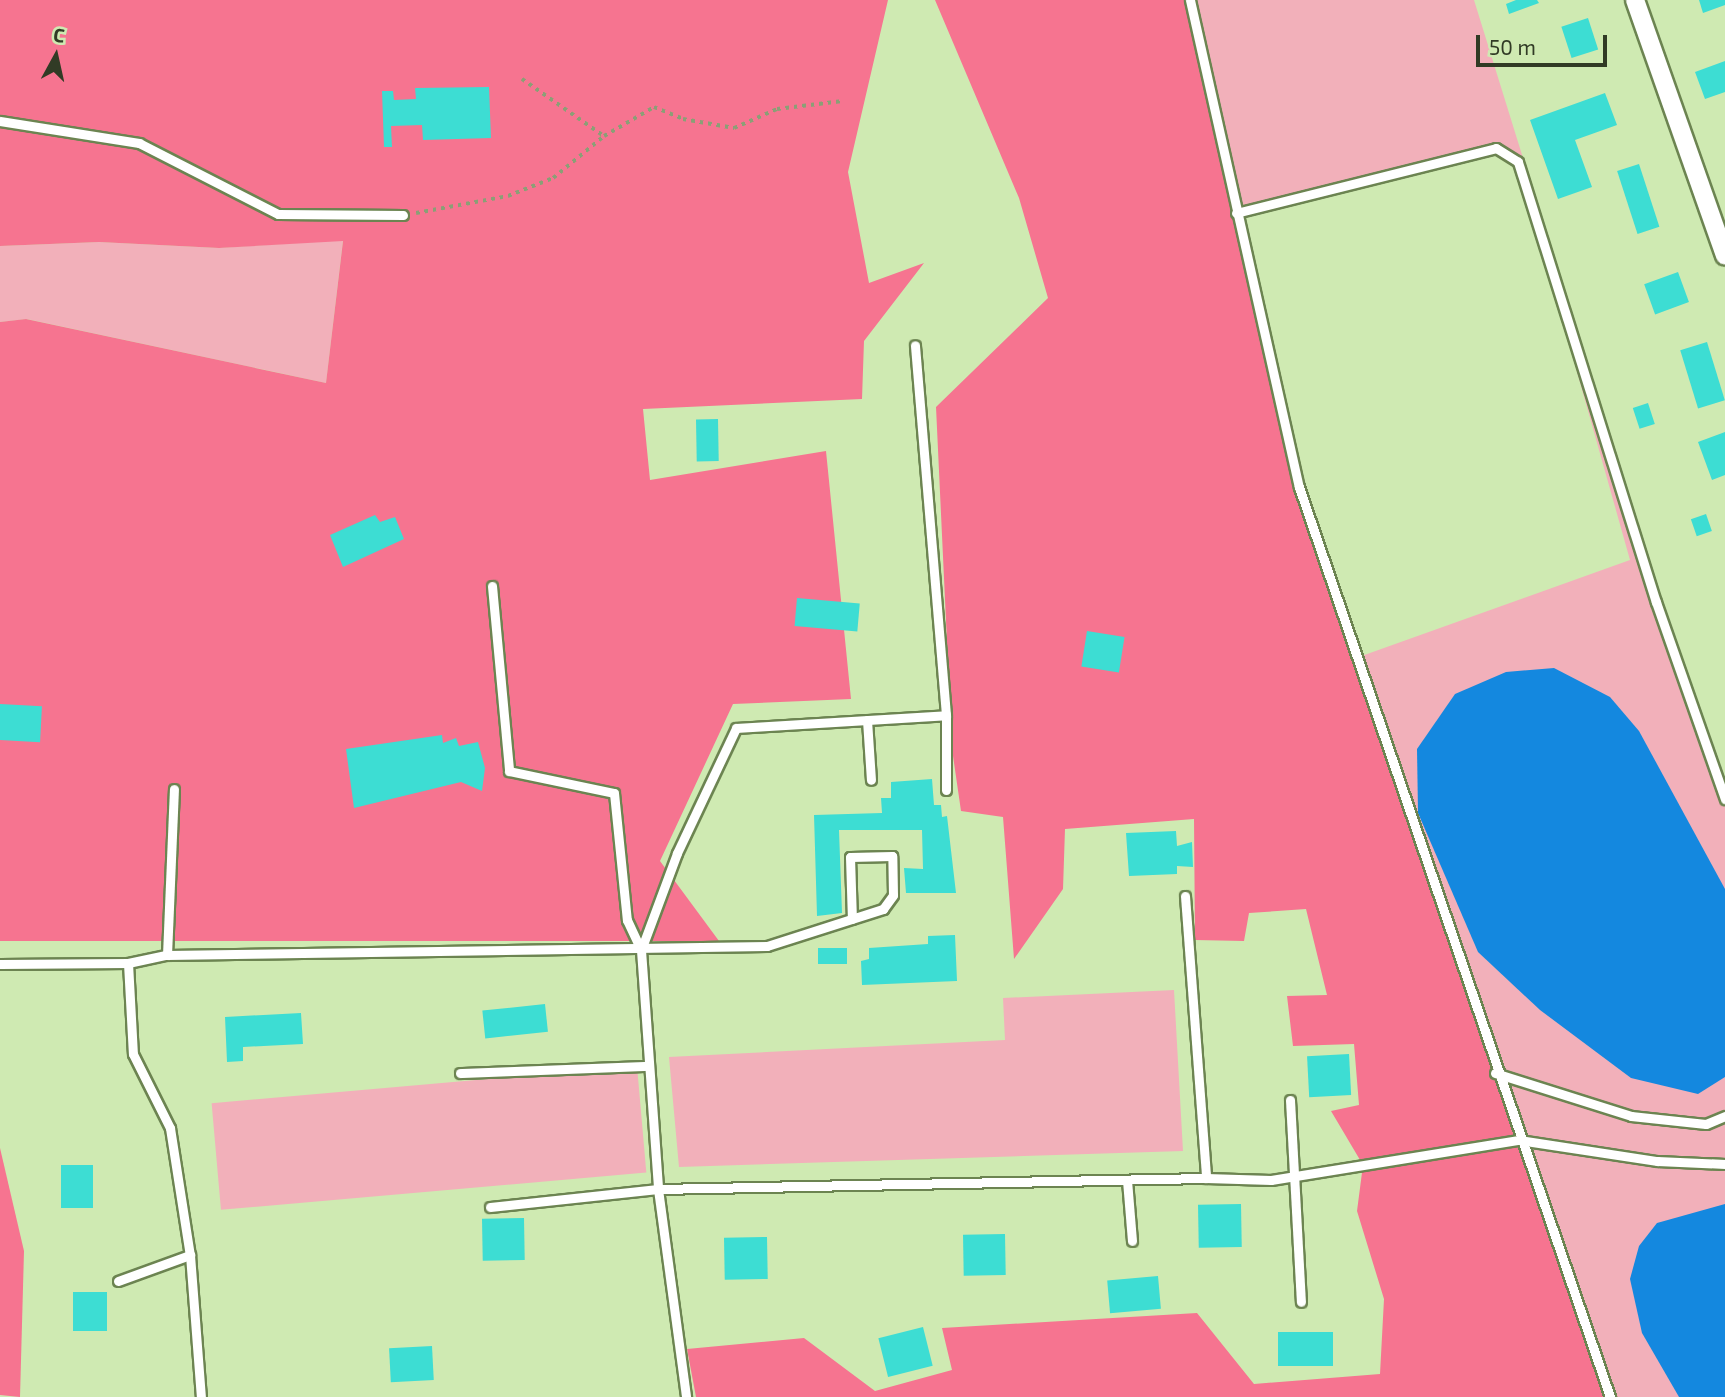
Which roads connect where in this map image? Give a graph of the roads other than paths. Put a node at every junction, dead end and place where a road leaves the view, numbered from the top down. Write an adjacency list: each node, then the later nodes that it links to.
1 (1189, 0): 4 (lane)
2 (1635, 0): 6 (street)
3 (0, 121): 5 (lane)
4 (1236, 214): 14 (lane); 23 (lane)
5 (403, 215)
6 (1725, 256)
7 (915, 345): 9 (lane)
8 (492, 586): 17 (lane)
9 (946, 715): 10 (lane); 13 (lane)
10 (867, 720): 11 (lane); 17 (lane)
11 (871, 780)
12 (174, 789): 18 (lane)
13 (946, 790)
14 (1725, 799)
15 (1185, 897): 29 (lane)
16 (852, 919): 16 (lane); 17 (lane)
17 (641, 950): 18 (lane); 21 (lane)
18 (167, 955): 19 (lane)
19 (128, 963): 20 (lane); 34 (lane)
20 (0, 964)
21 (646, 1066): 22 (lane); 31 (lane)
22 (460, 1073)
23 (1495, 1073): 25 (lane); 26 (lane)
24 (1290, 1100): 28 (lane)
25 (1725, 1116)
26 (1519, 1140): 27 (lane); 28 (lane); 39 (lane)
27 (1725, 1164)
28 (1294, 1176): 29 (lane); 36 (lane)
29 (1206, 1178): 30 (lane)
30 (1127, 1180): 31 (lane); 33 (lane)
31 (658, 1189): 32 (lane); 38 (lane)
32 (490, 1207)
33 (1132, 1241)
34 (190, 1255): 35 (lane); 37 (lane)
35 (118, 1282)
36 (1301, 1302)
37 (201, 1397)
38 (686, 1397)
39 (1610, 1397)

